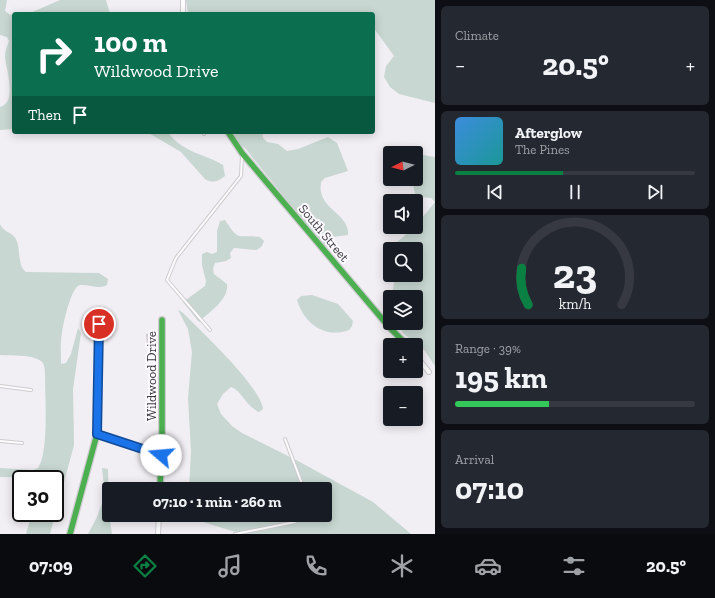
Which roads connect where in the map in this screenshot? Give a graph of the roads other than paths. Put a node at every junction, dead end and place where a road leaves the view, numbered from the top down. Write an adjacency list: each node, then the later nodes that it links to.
1 (183, 0): 2 (street)
2 (182, 12)
3 (229, 134): 4 (street, South Street)
4 (242, 153): 7 (lane); 8 (street, South Street)
5 (162, 320): 17 (street, Wildwood Drive)
6 (99, 324): 13 (street)
7 (210, 330)
8 (400, 338)
9 (423, 365): 10 (street)
10 (429, 372)
11 (0, 386): 12 (lane)
12 (32, 390)
13 (97, 434): 17 (street); 22 (street)
14 (285, 439): 19 (lane)
15 (0, 440): 16 (lane)
16 (22, 443)
17 (161, 455): 18 (street, Wildwood Drive)
18 (160, 482)
19 (301, 482)
20 (159, 522): 23 (street)
21 (295, 522): 24 (lane)
22 (70, 534)
23 (158, 534)
24 (235, 534)

